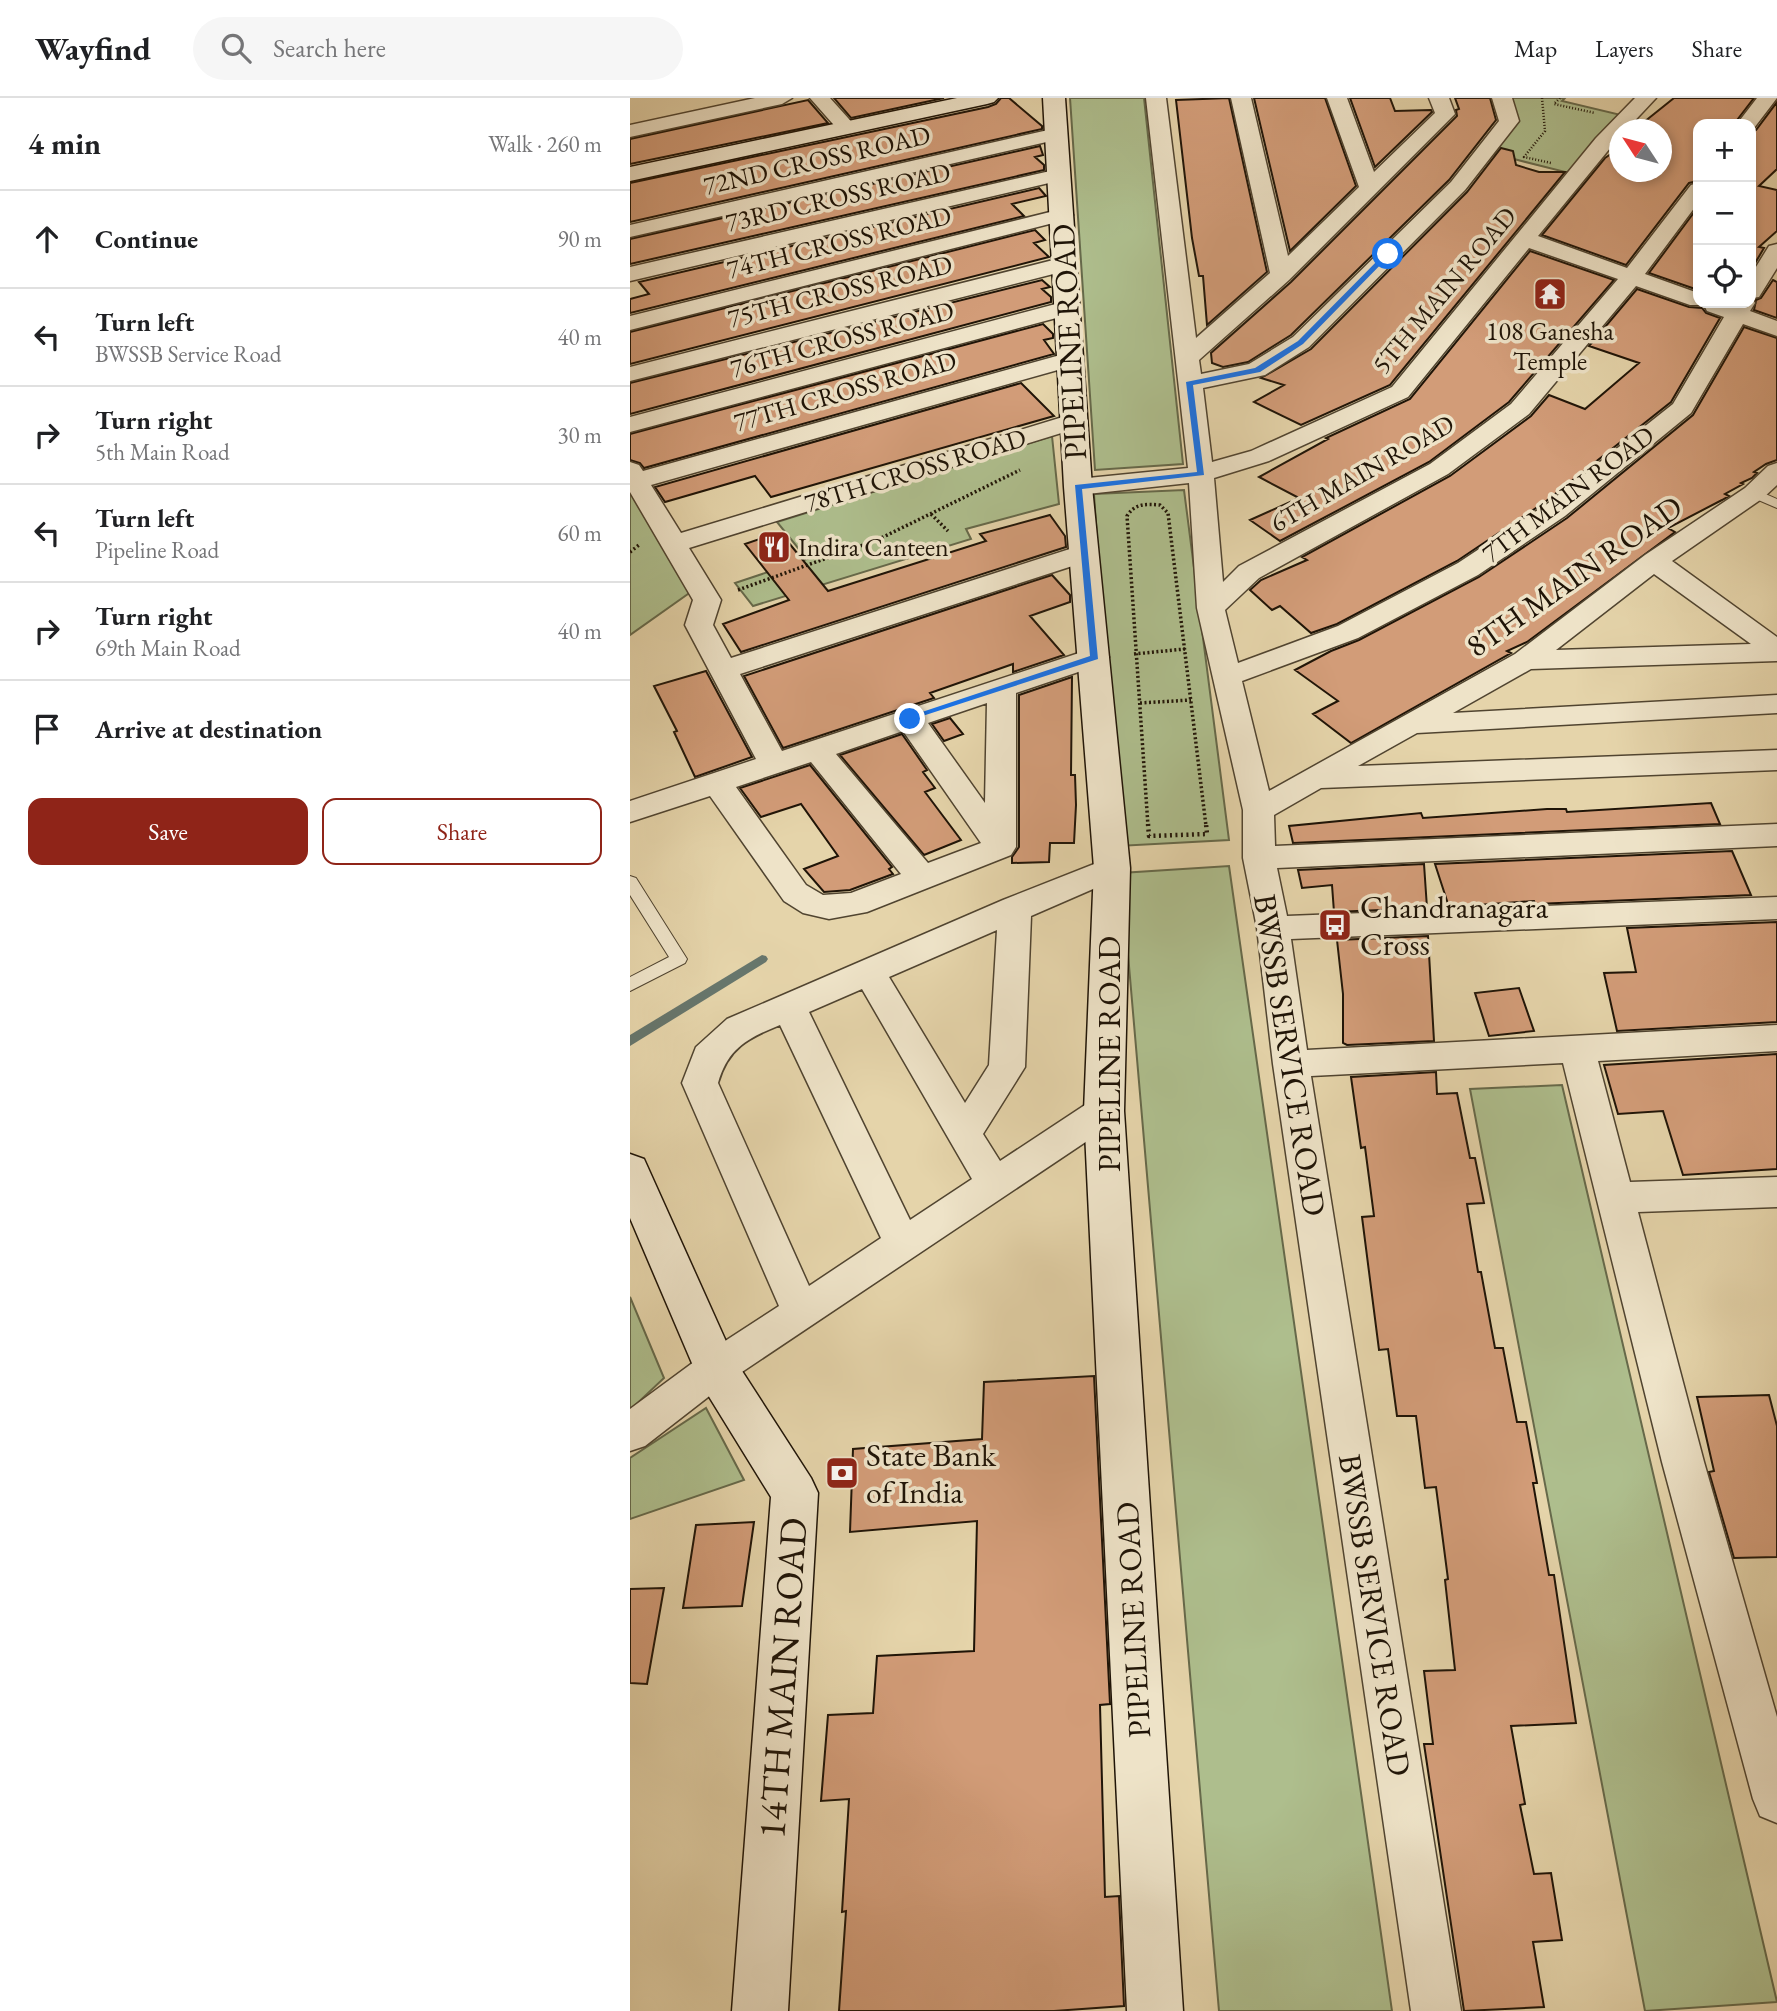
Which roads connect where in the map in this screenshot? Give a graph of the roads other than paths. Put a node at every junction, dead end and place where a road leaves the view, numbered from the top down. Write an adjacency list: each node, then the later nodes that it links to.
1 (782, 98): 14 (street)
2 (820, 98): 13 (street)
3 (987, 98): 13 (street)
4 (1156, 98): 34 (street, BWSSB SERVICE ROAD)
5 (1241, 98): 25 (street)
6 (1337, 98): 17 (street)
7 (1439, 98): 17 (street)
8 (1502, 98): 36 (street)
9 (1646, 98): 21 (street, 5TH MAIN ROAD)
10 (1767, 98): 12 (street)
11 (1055, 116): 16 (street, PIPELINE ROAD); 20 (street, 72ND CROSS ROAD)
12 (1751, 119)
13 (847, 128): 15 (street)
14 (630, 131)
15 (630, 174)
16 (1059, 175): 19 (street, PIPELINE ROAD); 24 (street, 73RD CROSS ROAD)
17 (1370, 188): 25 (street)
18 (1693, 196): 26 (street, 6TH MAIN ROAD)
19 (1062, 215): 23 (street, PIPELINE ROAD); 31 (street, 74TH CROSS ROAD)
20 (630, 231)
21 (1525, 239): 26 (street); 40 (street, 5TH MAIN ROAD)
22 (1777, 251): 27 (street)
23 (1065, 264): 29 (street, PIPELINE ROAD); 35 (street, 75TH CROSS ROAD)
24 (630, 274)
25 (1281, 275): 34 (street)
26 (1633, 275): 28 (street); 47 (street, 6TH MAIN ROAD)
27 (1756, 284)
28 (1693, 298)
29 (1068, 308): 33 (street, PIPELINE ROAD); 37 (street, 76TH CROSS ROAD)
30 (1740, 309): 32 (street); 51 (street, 7TH MAIN ROAD)
31 (630, 323)
32 (1777, 329)
33 (1071, 359): 38 (street, PIPELINE ROAD); 41 (street, 77TH CROSS ROAD)
34 (1186, 359): 36 (street, BWSSB SERVICE ROAD)
35 (630, 373)
36 (1189, 384): 40 (street, BWSSB SERVICE ROAD)
37 (630, 425)
38 (1075, 432): 42 (street, PIPELINE ROAD); 44 (street, 78TH CROSS ROAD)
39 (1777, 471): 43 (street, 8TH MAIN ROAD)
40 (1201, 474): 42 (street, 5TH MAIN ROAD); 47 (street, BWSSB SERVICE ROAD)
41 (633, 476): 44 (street)
42 (1078, 487): 45 (street, PIPELINE ROAD)
43 (1765, 498): 46 (street, 8TH MAIN ROAD)
44 (674, 544): 52 (street)
45 (1086, 553): 49 (street, PIPELINE ROAD); 52 (street)
46 (1654, 561): 48 (street); 50 (street, 8TH MAIN ROAD)
47 (1212, 608): 51 (street, BWSSB SERVICE ROAD)
48 (1777, 651): 50 (street)
49 (1095, 657): 53 (street); 67 (street, PIPELINE ROAD)
50 (1525, 660): 56 (street, 8TH MAIN ROAD)
51 (1223, 661): 62 (street, BWSSB SERVICE ROAD)
52 (723, 670): 59 (street)
53 (1002, 689): 55 (street); 65 (street)
54 (1777, 704): 56 (street)
55 (910, 719): 57 (street); 65 (street)
56 (1407, 725): 60 (street, 8TH MAIN ROAD)
57 (817, 750): 59 (street); 68 (street)
58 (1777, 760): 60 (street)
59 (774, 764): 61 (street)
60 (1311, 779): 62 (street, 8TH MAIN ROAD)
61 (717, 783): 63 (street); 68 (street)
62 (1258, 810): 66 (street, BWSSB SERVICE ROAD)
63 (630, 812)
64 (1777, 835): 66 (street)
65 (1000, 847): 68 (street)
66 (1259, 858): 72 (street, BWSSB SERVICE ROAD)
67 (1112, 868): 70 (street); 79 (street, PIPELINE ROAD)
68 (922, 878)
69 (630, 883): 74 (lane)
70 (1015, 908): 73 (street); 80 (street)
71 (1777, 908): 72 (street)
72 (1273, 928): 78 (street, BWSSB SERVICE ROAD)
73 (870, 974): 75 (street); 80 (street)
74 (630, 985)
75 (789, 1007): 85 (street); 86 (street)
76 (1777, 1038): 77 (street)
77 (1577, 1049): 78 (street); 84 (street)
78 (1291, 1064): 92 (street, BWSSB SERVICE ROAD)
79 (1104, 1111): 82 (street); 91 (street, PIPELINE ROAD)
80 (965, 1133): 82 (street)
81 (630, 1170): 87 (street, 14TH MAIN ROAD)
82 (995, 1184): 85 (street)
83 (1777, 1192): 84 (street)
84 (1615, 1198): 89 (street)
85 (903, 1244): 86 (street)
86 (802, 1312): 87 (street)
87 (716, 1368): 88 (street); 90 (street, 14TH MAIN ROAD)
88 (630, 1433)
89 (1777, 1799)
90 (760, 2011)
91 (1156, 2011)
92 (1436, 2011)

